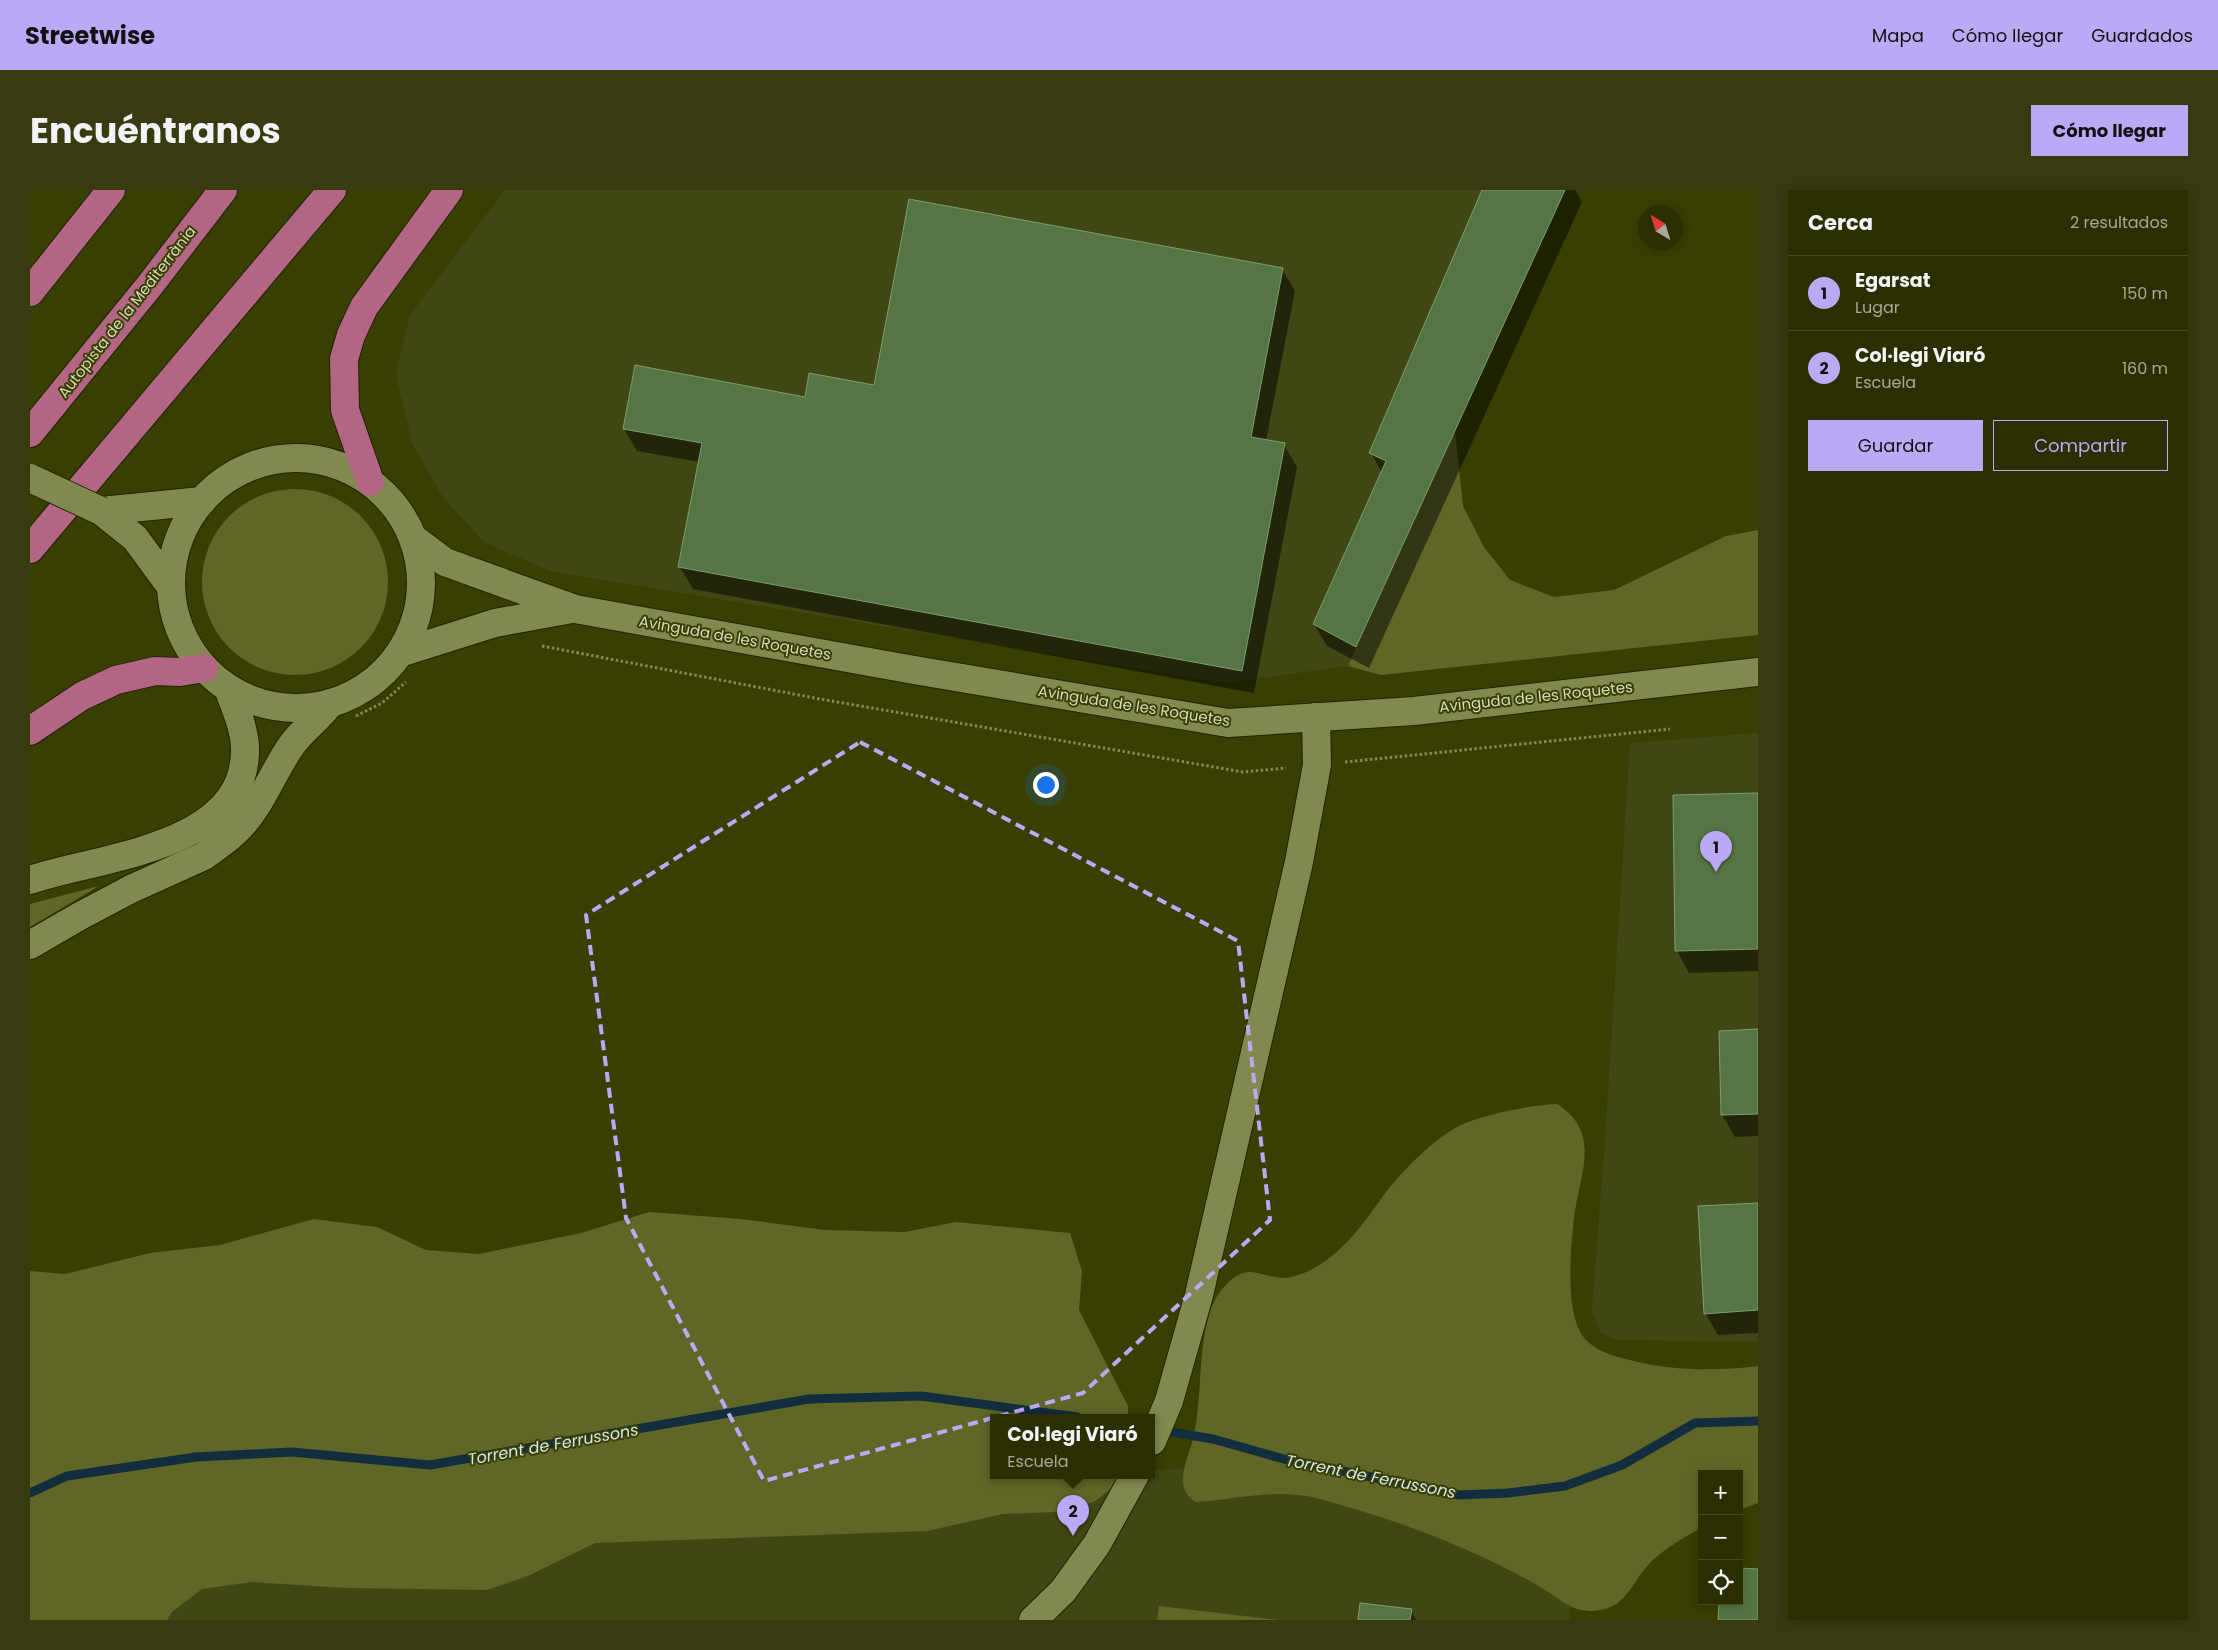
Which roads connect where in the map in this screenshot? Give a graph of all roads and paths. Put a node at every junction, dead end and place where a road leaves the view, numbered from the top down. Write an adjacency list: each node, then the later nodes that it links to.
1 (111, 190): 5 (highway)
2 (223, 190): 6 (highway, Autopista de la Mediterrània)
3 (332, 190): 12 (highway)
4 (449, 190): 8 (highway)
5 (30, 292)
6 (30, 433)
7 (30, 478): 10 (street, bridge)
8 (370, 482): 9 (street); 11 (street)
9 (202, 501): 10 (street); 13 (street)
10 (101, 511): 13 (street)
11 (413, 538): 14 (street, Avinguda de les Roquetes); 15 (street)
12 (30, 549)
13 (171, 587): 16 (street)
14 (575, 609): 15 (street, Avinguda de les Roquetes); 20 (street, Avinguda de les Roquetes)
15 (400, 653): 19 (street)
16 (204, 668): 18 (street); 21 (highway)
17 (1758, 672): 20 (street, Avinguda de les Roquetes)
18 (228, 688): 19 (street); 22 (street)
19 (330, 703): 23 (street)
20 (1316, 717): 24 (street)
21 (30, 731)
22 (30, 880)
23 (30, 945)
24 (1155, 1434)
25 (1133, 1479): 26 (street)
26 (1032, 1620)

